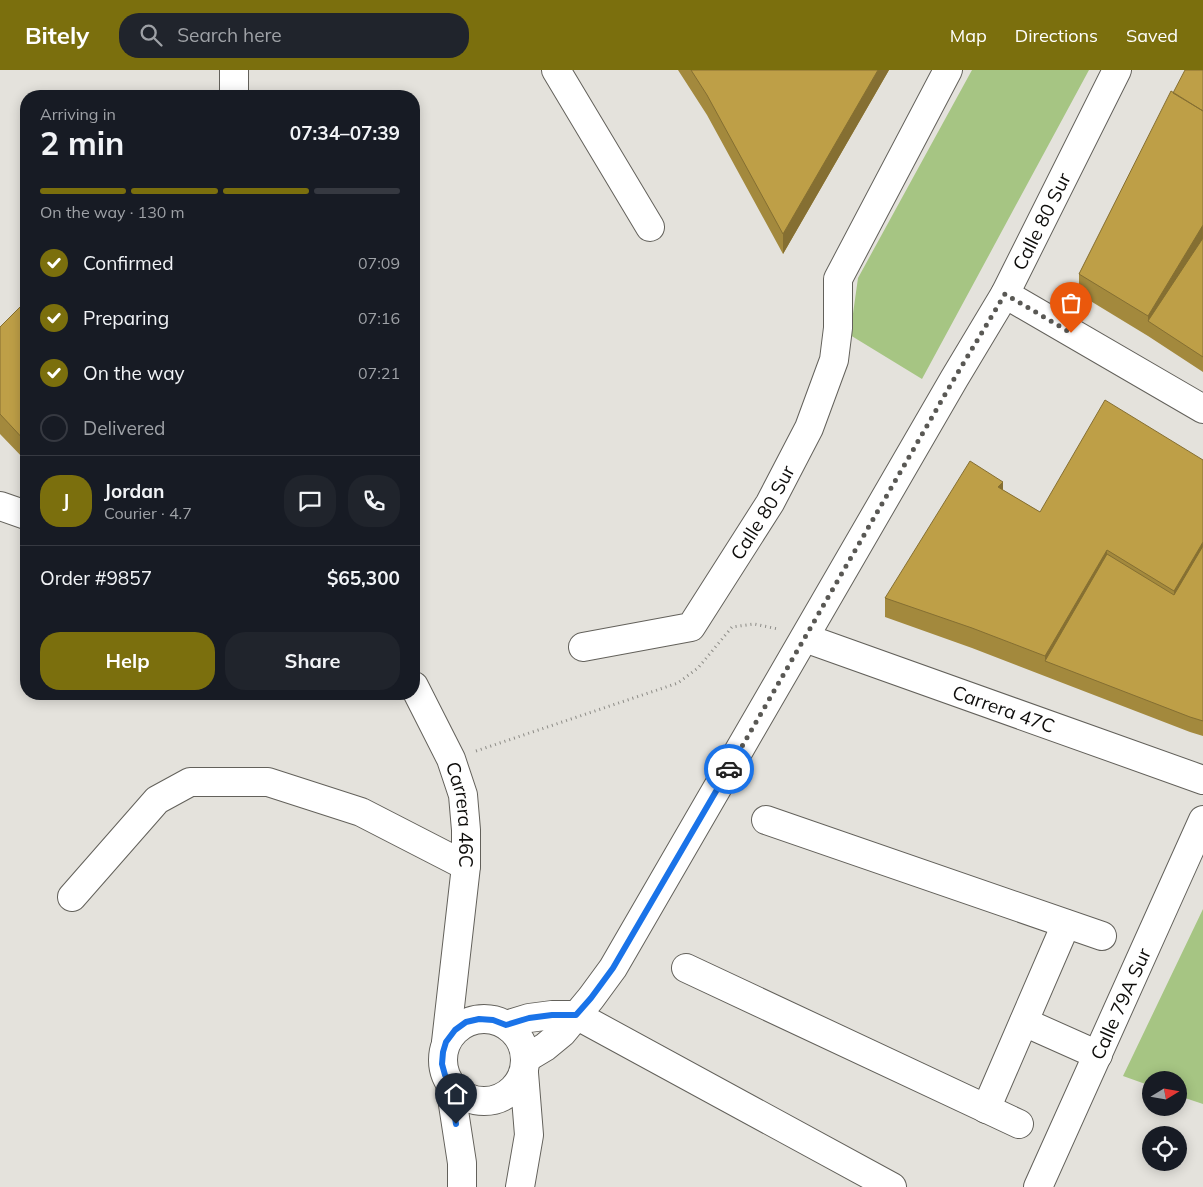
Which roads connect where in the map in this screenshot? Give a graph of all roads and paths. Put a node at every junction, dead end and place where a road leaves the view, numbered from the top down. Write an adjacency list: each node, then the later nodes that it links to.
1 (234, 70): 5 (street)
2 (556, 70): 6 (street)
3 (948, 70): 10 (street, Calle 80 Sur)
4 (1117, 70): 7 (street, Calle 80 Sur)
5 (234, 90)
6 (650, 227)
7 (1005, 294): 8 (street); 9 (street, Calle 80 Sur)
8 (1203, 409)
9 (805, 638): 12 (path); 13 (street, Carrera 47C); 22 (street, Calle 80 Sur)
10 (583, 647)
11 (420, 697): 12 (street, Carrera 46C)
12 (451, 759): 16 (street, Carrera 46C)
13 (1203, 780)
14 (766, 820): 18 (street)
15 (1203, 820): 27 (street, Calle 79A Sur)
16 (466, 866): 17 (street); 20 (street, Carrera 46C)
17 (72, 897)
18 (1066, 924): 19 (street); 24 (street)
19 (1102, 936)
20 (456, 952): 23 (street); 26 (street, Carrera 46C)
21 (686, 968): 30 (street)
22 (576, 1015): 25 (street); 28 (street, Calle 80 Sur); 34 (street)
23 (479, 1019): 25 (street); 26 (street)
24 (1024, 1022): 27 (street); 30 (street)
25 (506, 1025): 28 (street)
26 (446, 1042): 29 (street)
27 (1098, 1055): 35 (street, Calle 79A Sur)
28 (525, 1066): 29 (street); 33 (street)
29 (450, 1084): 32 (street)
30 (986, 1109): 31 (street)
31 (1019, 1124)
32 (462, 1187)
33 (520, 1187)
34 (892, 1187)
35 (1038, 1187)

